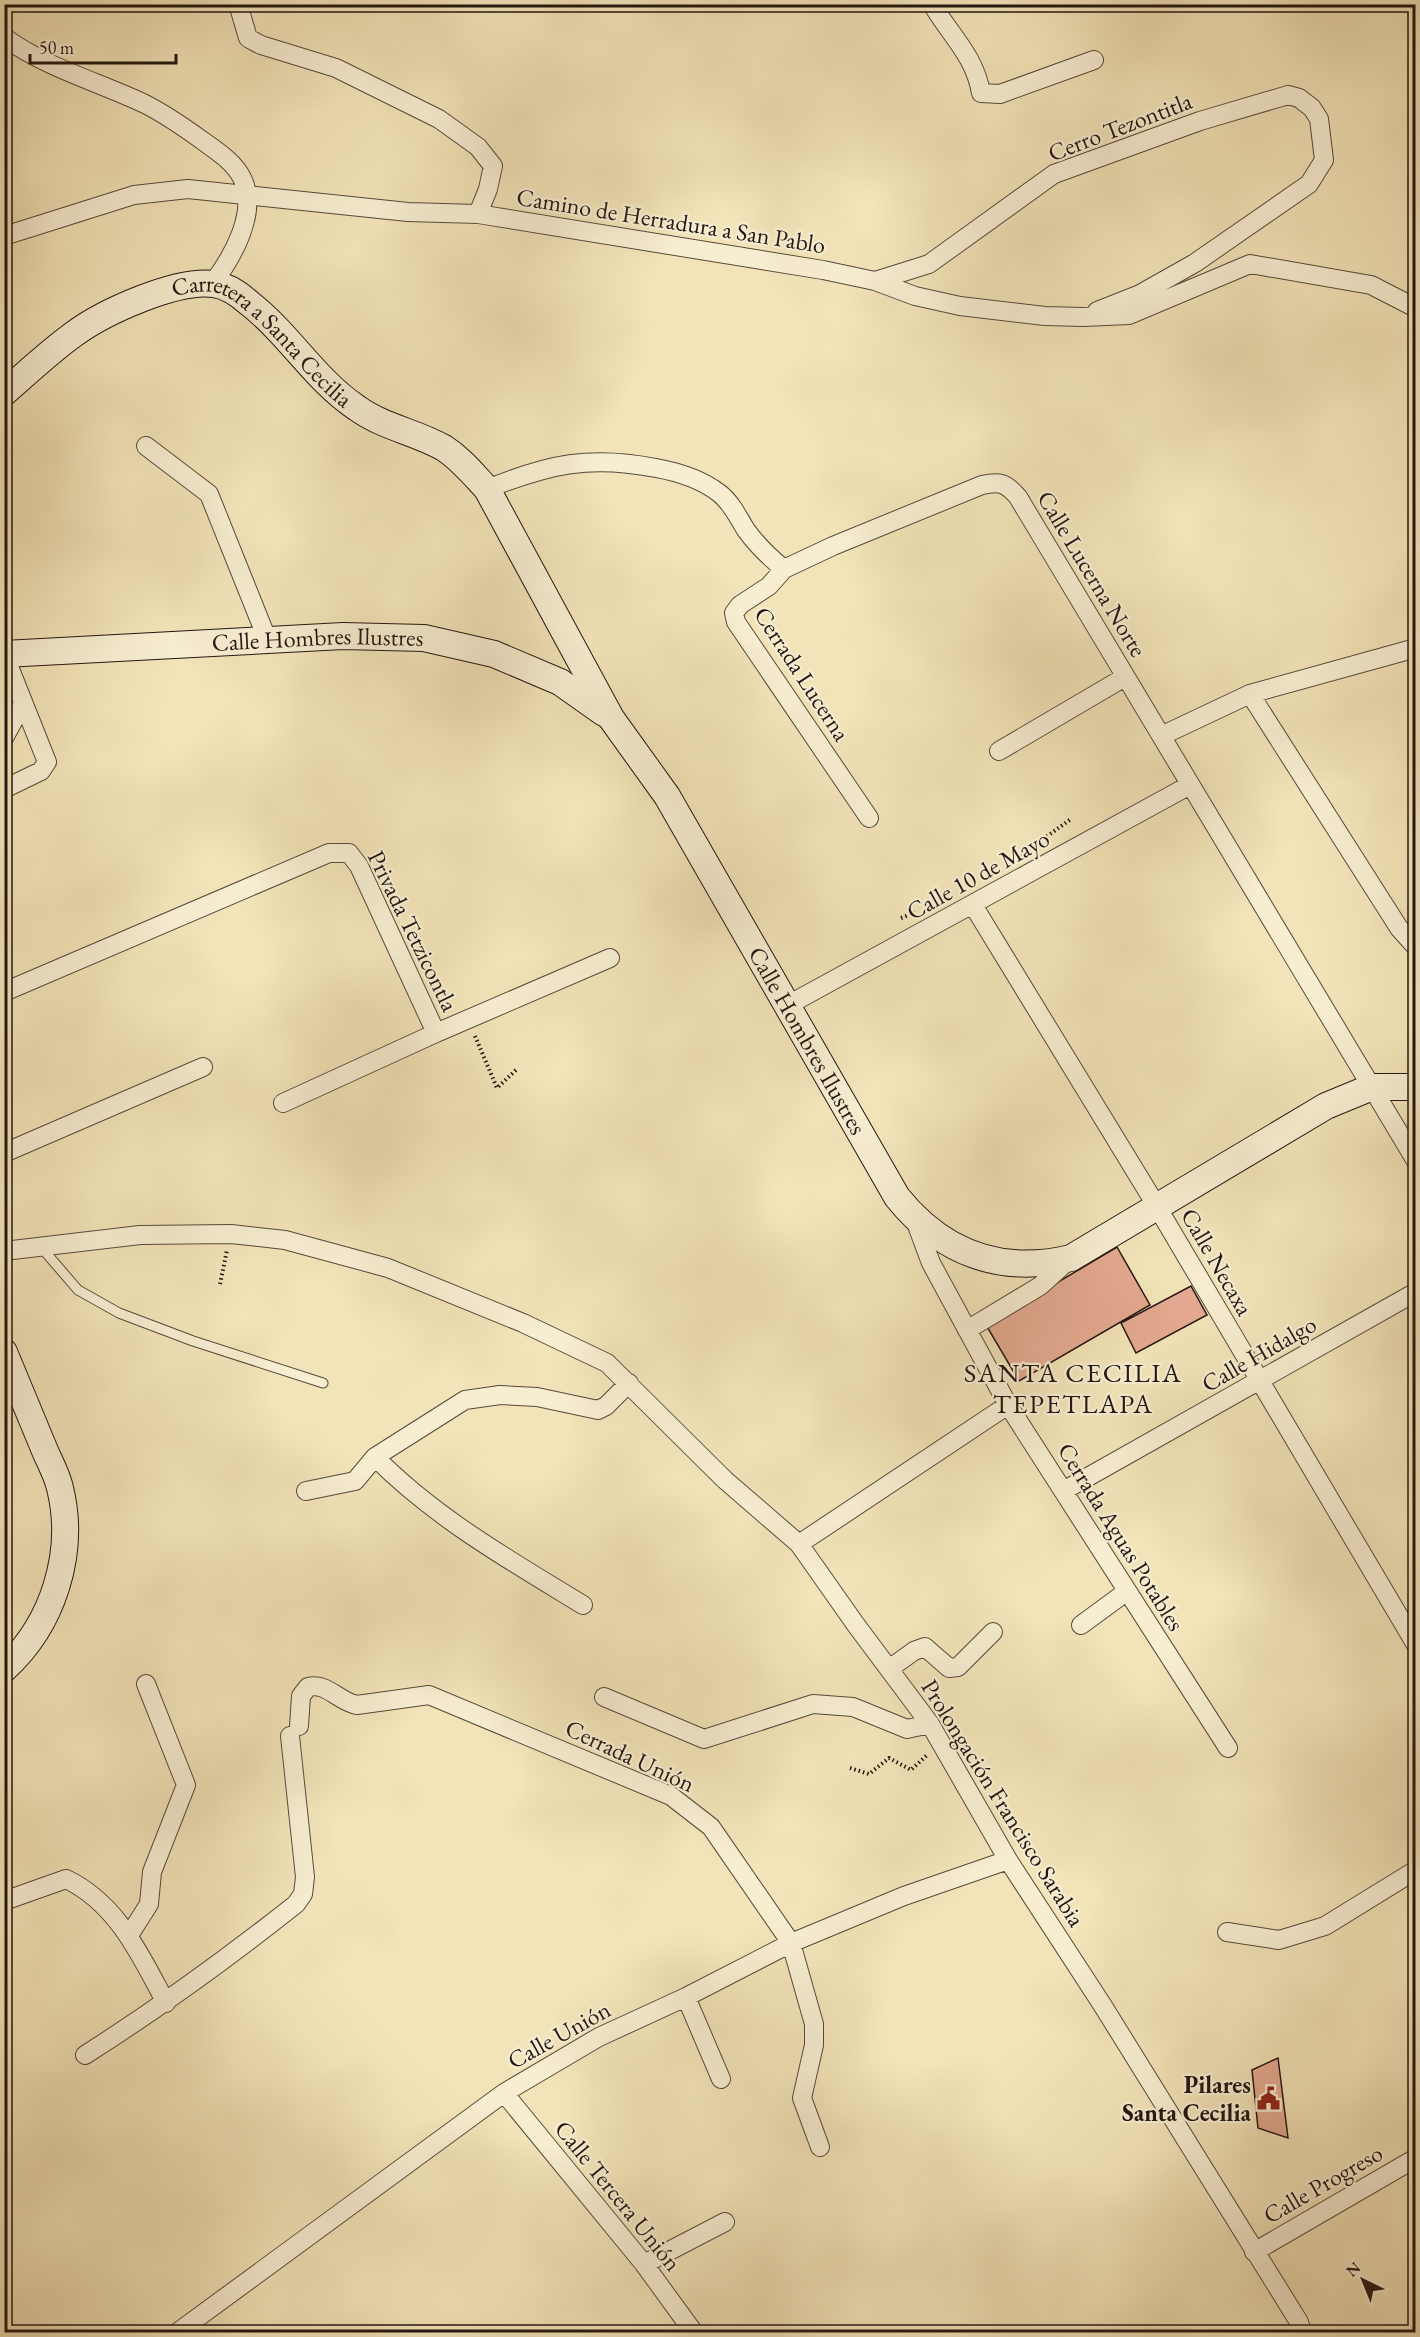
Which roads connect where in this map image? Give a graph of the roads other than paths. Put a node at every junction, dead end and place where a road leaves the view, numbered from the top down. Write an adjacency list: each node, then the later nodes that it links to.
1 (238, 4): 6 (street)
2 (932, 4): 4 (street)
3 (4, 37): 5 (street)
4 (1094, 60)
5 (247, 197): 6 (street, Camino de Herradura a San Pablo); 7 (street, Camino de Herradura a San Pablo); 9 (street)
6 (478, 214): 8 (street, Camino de Herradura a San Pablo)
7 (4, 236)
8 (875, 281): 11 (street, Camino de Herradura a San Pablo); 11 (street, Cerro Tezontitla)
9 (212, 284): 12 (main road, Carretera a Santa Cecilia); 14 (main road, Carretera a Santa Cecilia)
10 (1412, 309): 11 (street, Camino de Herradura a San Pablo)
11 (1083, 317)
12 (4, 393)
13 (146, 446): 16 (street)
14 (487, 489): 15 (street); 22 (main road, Calle Hombres Ilustres)
15 (784, 569): 19 (street, Calle Lucerna Norte); 28 (street, Cerrada Lucerna)
16 (268, 641): 18 (main road, Calle Hombres Ilustres); 22 (main road, Calle Hombres Ilustres)
17 (1416, 648): 20 (street)
18 (4, 654): 21 (street)
19 (1125, 677): 23 (street, Calle Lucerna Norte); 25 (street)
20 (1250, 694): 23 (street); 30 (street)
21 (23, 703): 24 (street); 27 (street)
22 (611, 718): 33 (main road, Calle Hombres Ilustres)
23 (1161, 736): 26 (street, Calle Lucerna Norte)
24 (4, 738)
25 (999, 751)
26 (1190, 785): 29 (street, Calle 10 de Mayo); 37 (street, Calle Lucerna Norte)
27 (4, 789)
28 (869, 818)
29 (974, 905): 33 (street, Calle 10 de Mayo); 41 (street, Calle Necaxa)
30 (1416, 947)
31 (610, 958): 34 (street, Privada Tetzicontla)
32 (4, 992): 34 (street, Privada Tetzicontla)
33 (788, 1005): 42 (main road, Calle Hombres Ilustres)
34 (436, 1033): 38 (street)
35 (203, 1067): 39 (street)
36 (1414, 1083): 37 (main road, Calle Hombres Ilustres)
37 (1372, 1087): 40 (street, Calle Lucerna Norte); 41 (main road, Calle Hombres Ilustres)
38 (283, 1103)
39 (4, 1153)
40 (1416, 1161)
41 (1156, 1205): 45 (main road, Calle Hombres Ilustres); 51 (street, Calle Necaxa)
42 (915, 1220): 45 (main road, Calle Hombres Ilustres); 47 (street, Cerrada Aguas Potables)
43 (39, 1245): 44 (street, Prolongación Francisco Sarabia); 49 (lane); 50 (street, Prolongación Francisco Sarabia)
44 (4, 1251)
45 (1071, 1258): 47 (street, Calle Hombres Ilustres)
46 (1416, 1292): 51 (street, Calle Hidalgo)
47 (967, 1330): 52 (street, Cerrada Aguas Potables)
48 (4, 1352): 62 (main road)
49 (323, 1383)
50 (629, 1383): 53 (street); 56 (street, Prolongación Francisco Sarabia)
51 (1259, 1383): 55 (street, Calle Hidalgo); 61 (street, Calle Necaxa)
52 (1008, 1406): 55 (street, Cerrada Aguas Potables); 56 (street)
53 (375, 1458): 54 (street); 58 (street)
54 (306, 1491)
55 (1063, 1491): 57 (street, Cerrada Aguas Potables)
56 (799, 1544): 63 (street, Prolongación Francisco Sarabia)
57 (1126, 1592): 59 (street); 67 (street, Cerrada Aguas Potables)
58 (583, 1605)
59 (1080, 1625)
60 (993, 1632): 63 (street)
61 (1416, 1645)
62 (4, 1669)
63 (889, 1669): 66 (street, Prolongación Francisco Sarabia)
64 (147, 1684): 72 (street)
65 (604, 1697): 66 (street)
66 (930, 1724): 68 (street, Prolongación Francisco Sarabia)
67 (1228, 1748)
68 (1008, 1860): 73 (street, Calle Unión); 82 (street, Prolongación Francisco Sarabia)
69 (1416, 1870): 71 (street)
70 (4, 1901): 72 (street)
71 (1227, 1932)
72 (130, 1934): 75 (street)
73 (791, 1943): 74 (street, Calle Unión); 75 (street, Cerrada Unión); 79 (street, Cerrada Unión)
74 (686, 1997): 77 (street); 78 (street, Calle Unión)
75 (166, 2003): 76 (street)
76 (85, 2055)
77 (722, 2079)
78 (504, 2093): 83 (street, Calle Tercera Unión); 85 (street, Calle Unión)
79 (820, 2147)
80 (1416, 2158): 82 (street, Calle Progreso)
81 (725, 2222): 83 (street)
82 (1254, 2252): 86 (street, Prolongación Francisco Sarabia)
83 (644, 2264): 84 (street, Calle Tercera Unión)
84 (692, 2330)
85 (178, 2332)
86 (1302, 2332)

